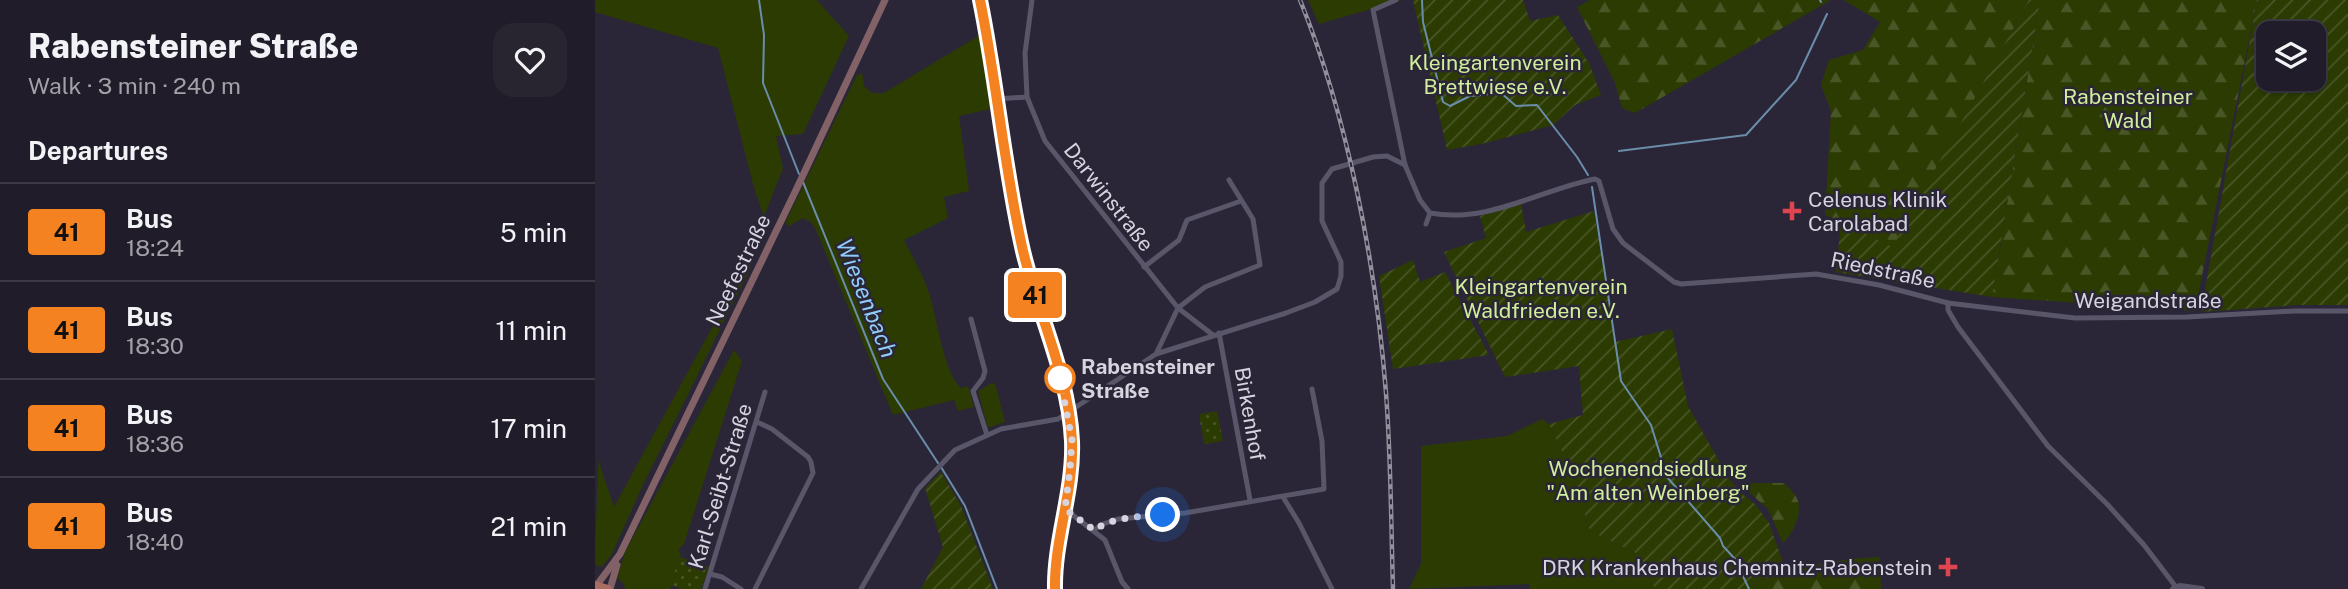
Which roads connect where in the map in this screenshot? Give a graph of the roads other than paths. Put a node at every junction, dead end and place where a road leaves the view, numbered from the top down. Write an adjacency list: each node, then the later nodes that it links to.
1 (885, 0): 28 (main road, Neefestraße)
2 (980, 0): 6 (main road)
3 (1032, 0): 5 (street, Darwinstraße)
4 (1396, 0): 7 (street)
5 (1027, 97): 6 (street); 12 (street, Darwinstraße)
6 (996, 99): 21 (main road)
7 (1405, 165): 10 (street); 17 (street)
8 (1229, 180): 9 (street)
9 (1241, 201): 12 (street); 14 (street)
10 (1430, 213): 11 (street); 13 (street, Riedstraße)
11 (1426, 224)
12 (1144, 267): 14 (street, Darwinstraße)
13 (1948, 303): 15 (street, Weigandstraße); 31 (street, Riedstraße)
14 (1178, 308): 17 (street, Darwinstraße); 18 (street)
15 (2348, 311)
16 (971, 319): 23 (street)
17 (1216, 334): 18 (street); 25 (street, Birkenhof)
18 (1156, 354): 21 (street)
19 (1312, 389): 24 (street)
20 (765, 393): 22 (street, Karl-Seibt-Straße)
21 (1068, 414): 23 (street); 26 (main road)
22 (757, 422): 29 (street, Karl-Seibt-Straße); 35 (street)
23 (987, 435): 36 (street)
24 (1283, 497): 25 (street); 39 (street)
25 (1250, 500): 27 (street)
26 (1065, 509): 27 (street); 37 (main road)
27 (1094, 530): 38 (street)
28 (620, 554): 30 (main road, Neefestraße); 32 (main road, Neefestraße)
29 (710, 574): 33 (street, Karl-Seibt-Straße); 34 (street)
30 (596, 585): 32 (main road)
31 (2174, 588): 40 (street, Riedstraße)
32 (609, 589)
33 (705, 589)
34 (741, 589)
35 (755, 589)
36 (861, 589)
37 (1055, 589)
38 (1128, 589)
39 (1332, 589)
40 (2202, 589)

